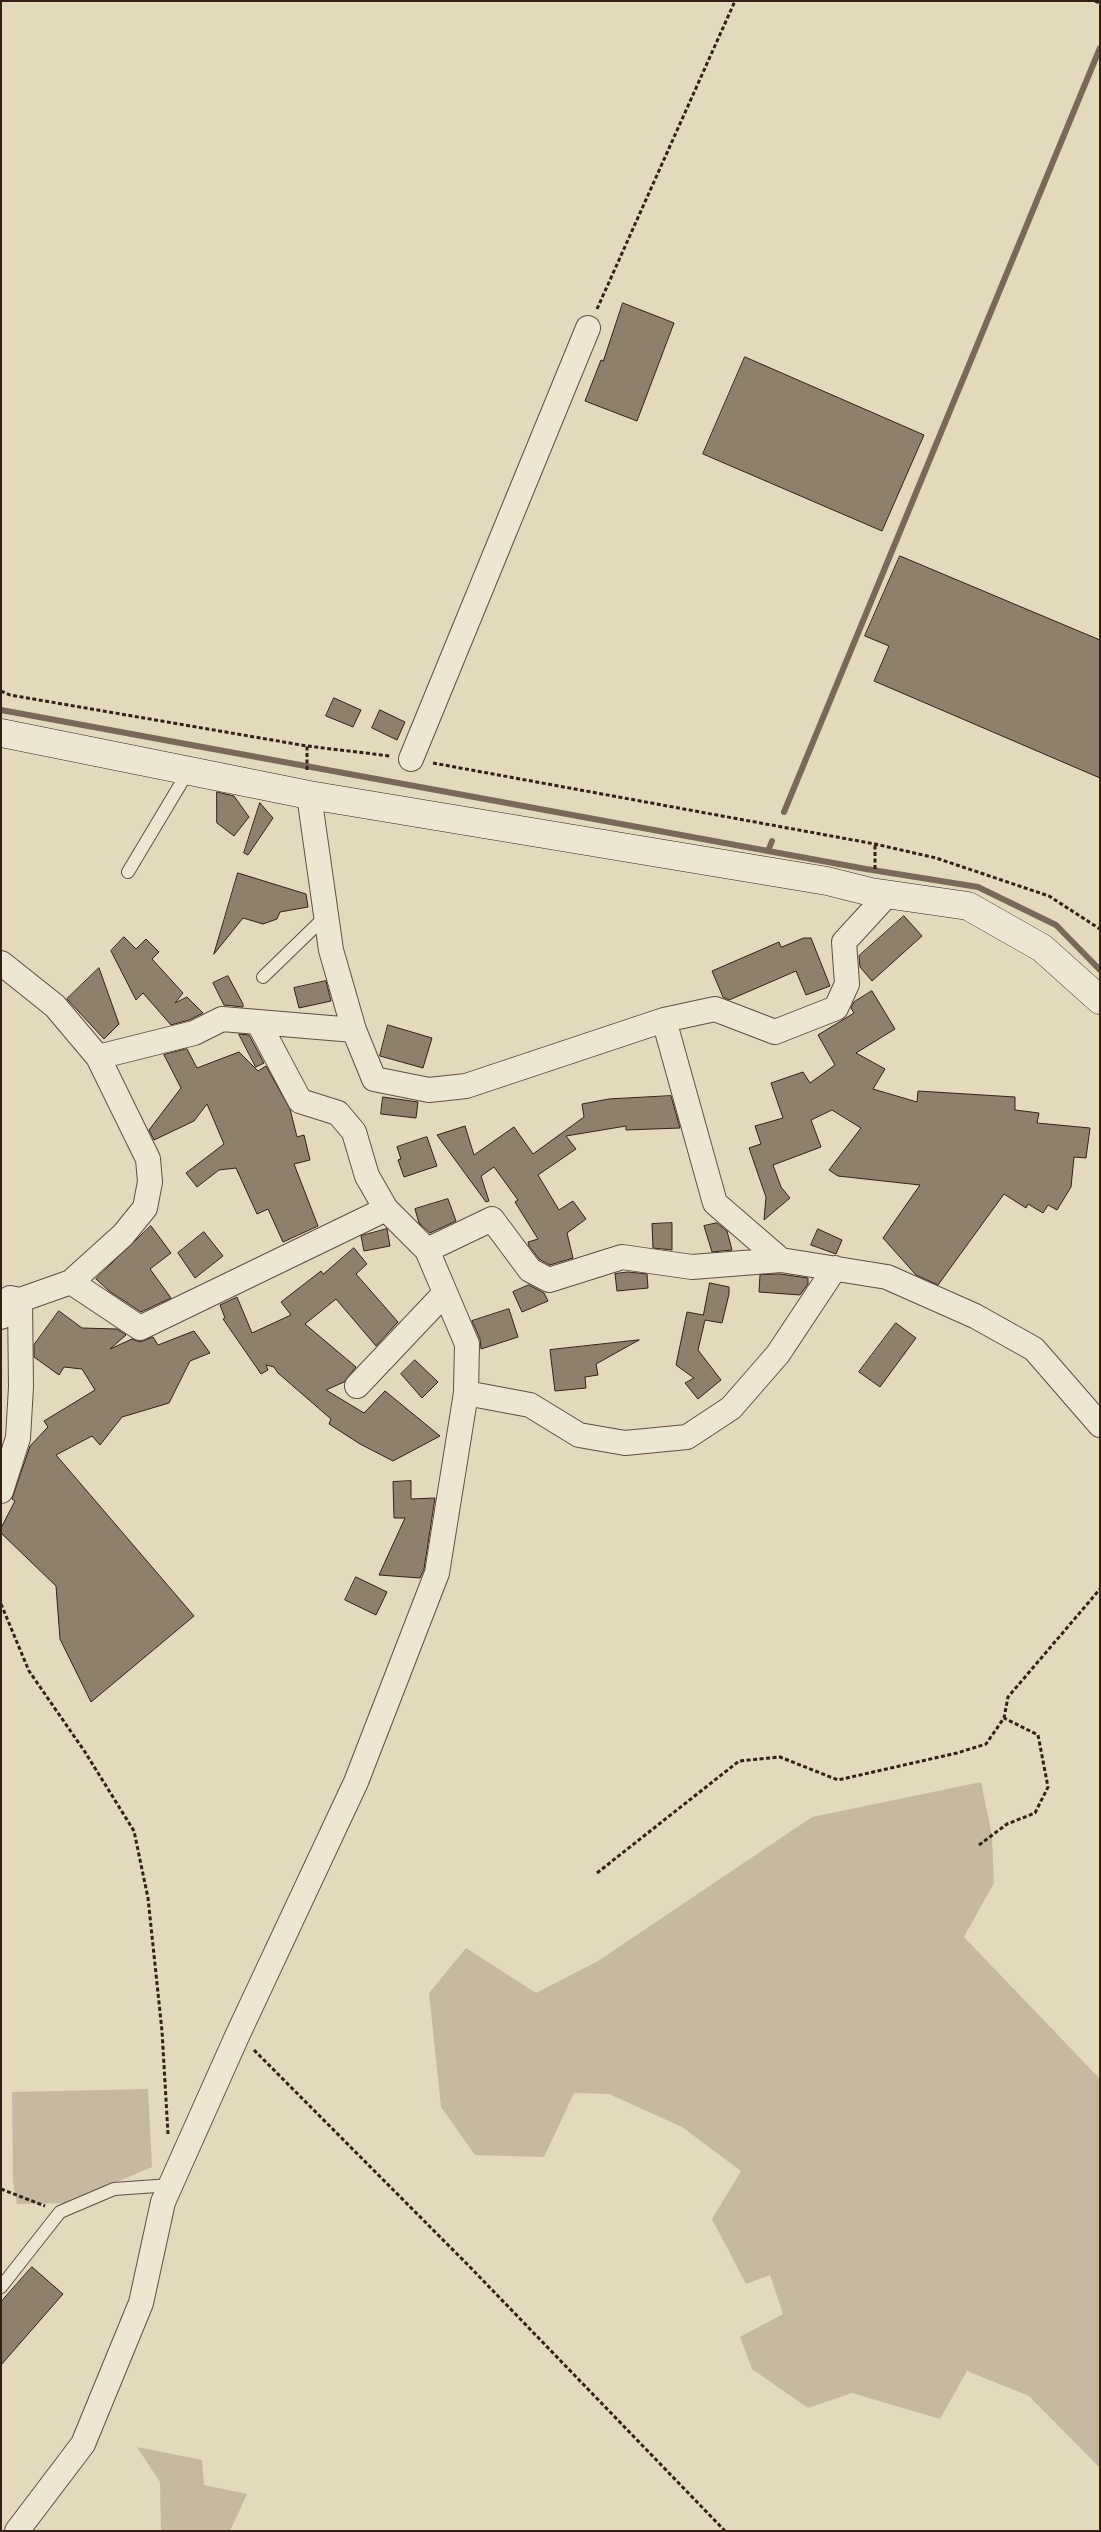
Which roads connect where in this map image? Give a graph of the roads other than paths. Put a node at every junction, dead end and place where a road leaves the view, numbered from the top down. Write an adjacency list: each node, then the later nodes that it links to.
1 (588, 328): 3 (street)
2 (1, 732): 4 (street)
3 (411, 758)
4 (189, 770): 5 (street); 6 (lane)
5 (308, 787): 7 (street); 8 (street)
6 (128, 872)
7 (888, 894): 11 (street); 12 (street)
8 (327, 915): 10 (lane); 14 (street)
9 (1, 963): 15 (street)
10 (263, 976)
11 (1100, 1000)
12 (664, 1020): 14 (street); 18 (street)
13 (258, 1022): 14 (street); 15 (street); 16 (street)
14 (354, 1030)
15 (98, 1058): 20 (street)
16 (386, 1209): 17 (street); 20 (street)
17 (427, 1250): 18 (street); 21 (street)
18 (781, 1260): 19 (street)
19 (835, 1268): 25 (street); 26 (street)
20 (71, 1282): 22 (street)
21 (445, 1293): 24 (street); 25 (street)
22 (10, 1298): 23 (street); 27 (street)
23 (1, 1317)
24 (357, 1386)
25 (466, 1393): 28 (street)
26 (1100, 1425)
27 (1, 1491)
28 (171, 2186): 29 (lane); 30 (street)
29 (1, 2287)
30 (17, 2531)

